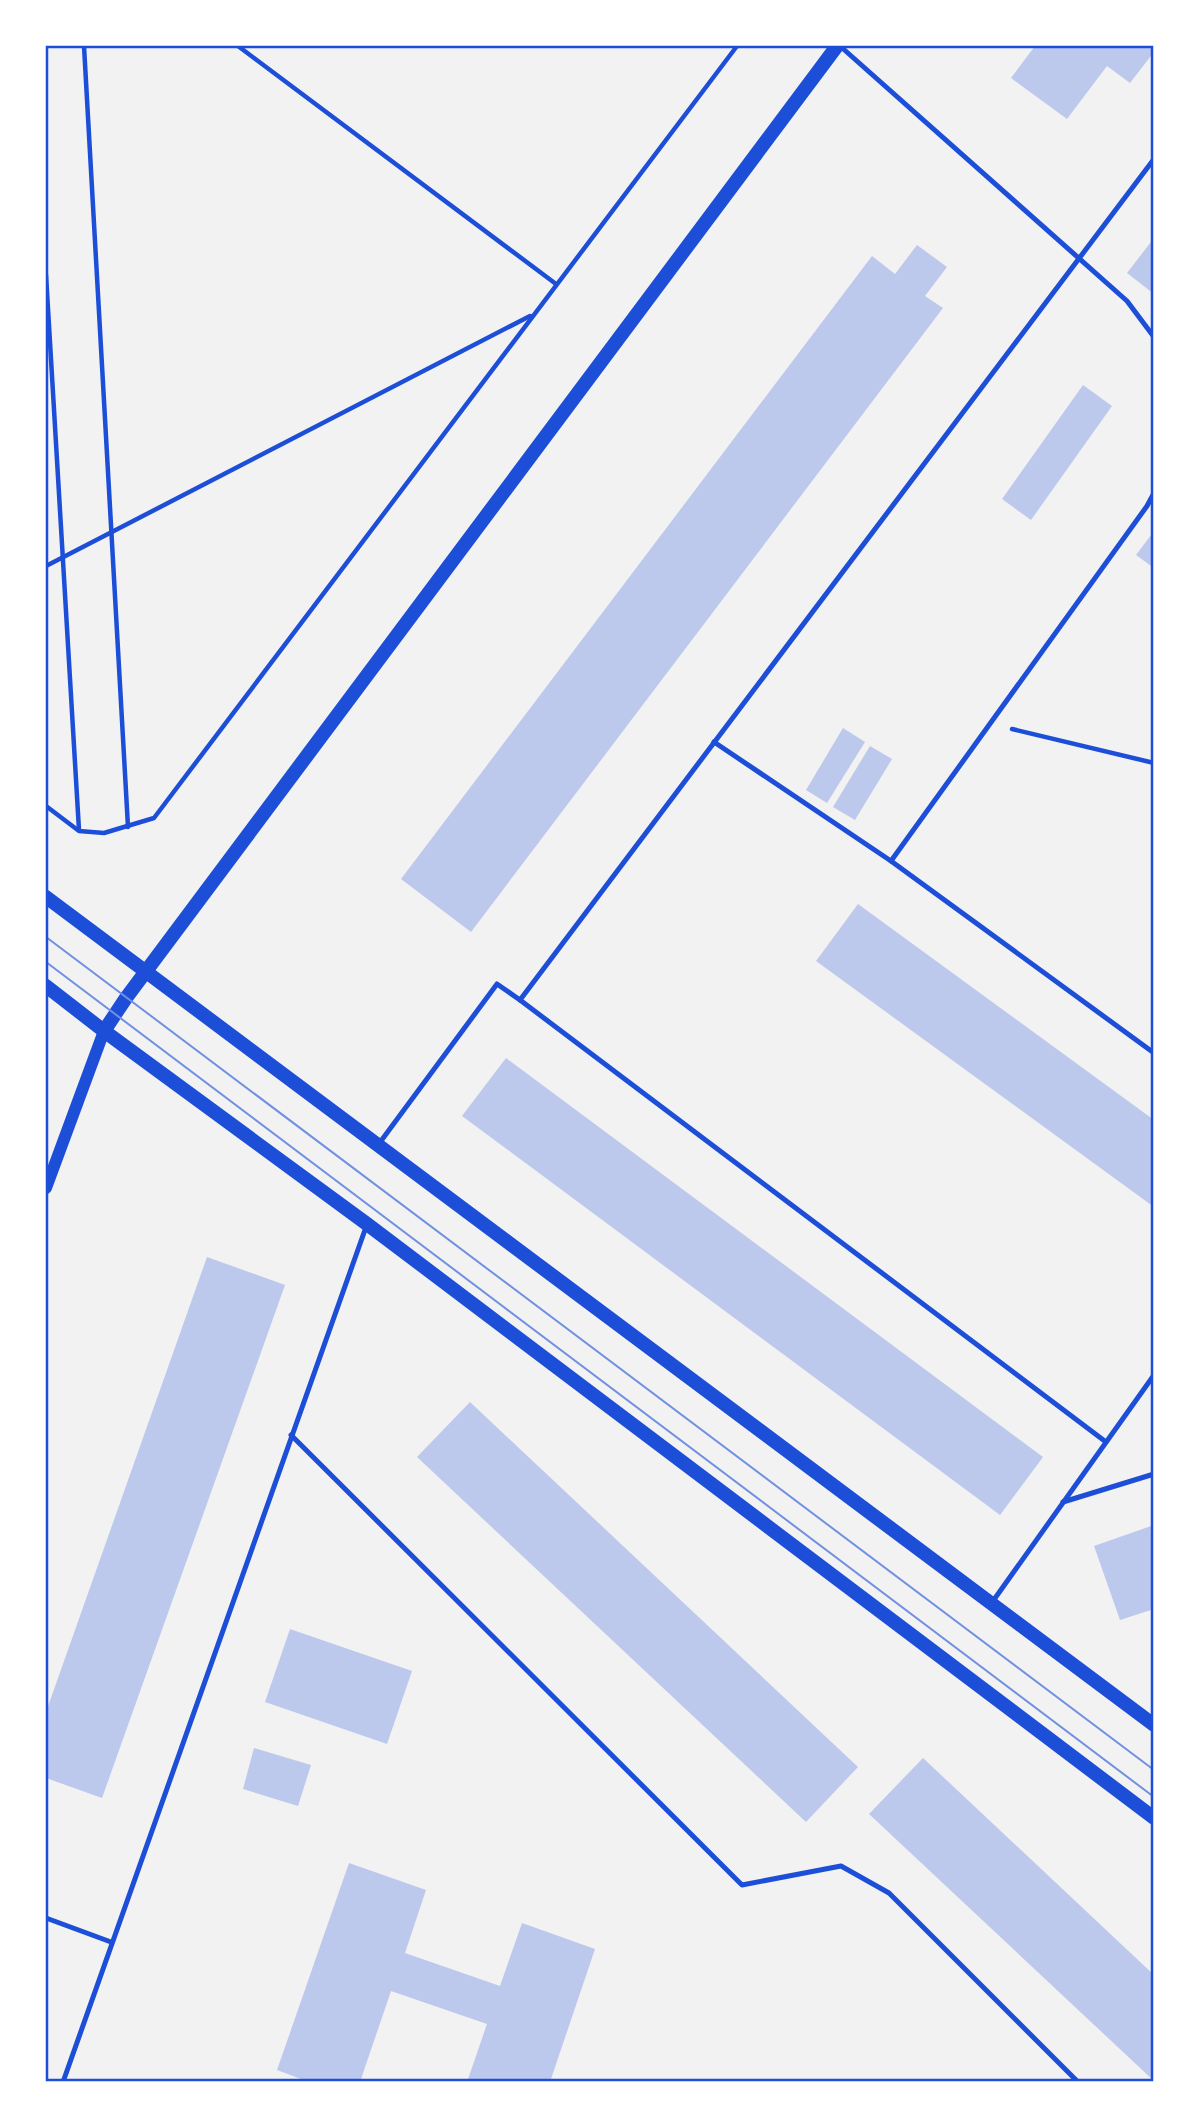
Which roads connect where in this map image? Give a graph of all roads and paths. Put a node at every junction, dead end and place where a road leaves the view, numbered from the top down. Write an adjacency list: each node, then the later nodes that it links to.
1 (84, 46): 12 (path)
2 (238, 46): 8 (path)
3 (737, 46): 8 (path)
4 (839, 46): 6 (lane); 23 (main road)
5 (1153, 159): 6 (lane)
6 (1079, 258): 10 (lane); 16 (lane)
7 (46, 275): 13 (path)
8 (556, 284): 9 (path)
9 (533, 315): 12 (path); 19 (path)
10 (1153, 337)
11 (1153, 493): 15 (lane)
12 (111, 532): 13 (path); 19 (path)
13 (62, 558): 14 (path); 20 (path)
14 (46, 566)
15 (991, 724): 17 (path); 21 (lane)
16 (715, 742): 21 (lane); 25 (lane)
17 (1153, 763)
18 (46, 806): 20 (path)
19 (128, 827): 20 (path)
20 (79, 831)
21 (891, 861): 27 (lane)
22 (46, 897): 23 (main road)
23 (145, 972): 26 (main road); 28 (main road)
24 (46, 986): 26 (main road)
25 (520, 1000): 28 (lane); 33 (lane)
26 (104, 1031): 29 (street); 30 (main road)
27 (1153, 1053)
28 (378, 1145): 36 (main road)
29 (46, 1188)
30 (367, 1224): 32 (lane); 38 (main road)
31 (1153, 1375): 33 (lane)
32 (291, 1435): 40 (lane); 42 (lane)
33 (1106, 1442): 35 (lane)
34 (1153, 1474): 35 (lane)
35 (1063, 1502): 36 (lane)
36 (991, 1604): 37 (main road)
37 (1153, 1725)
38 (1153, 1818)
39 (46, 1918): 40 (lane)
40 (111, 1942): 41 (lane)
41 (63, 2081)
42 (1078, 2081)

